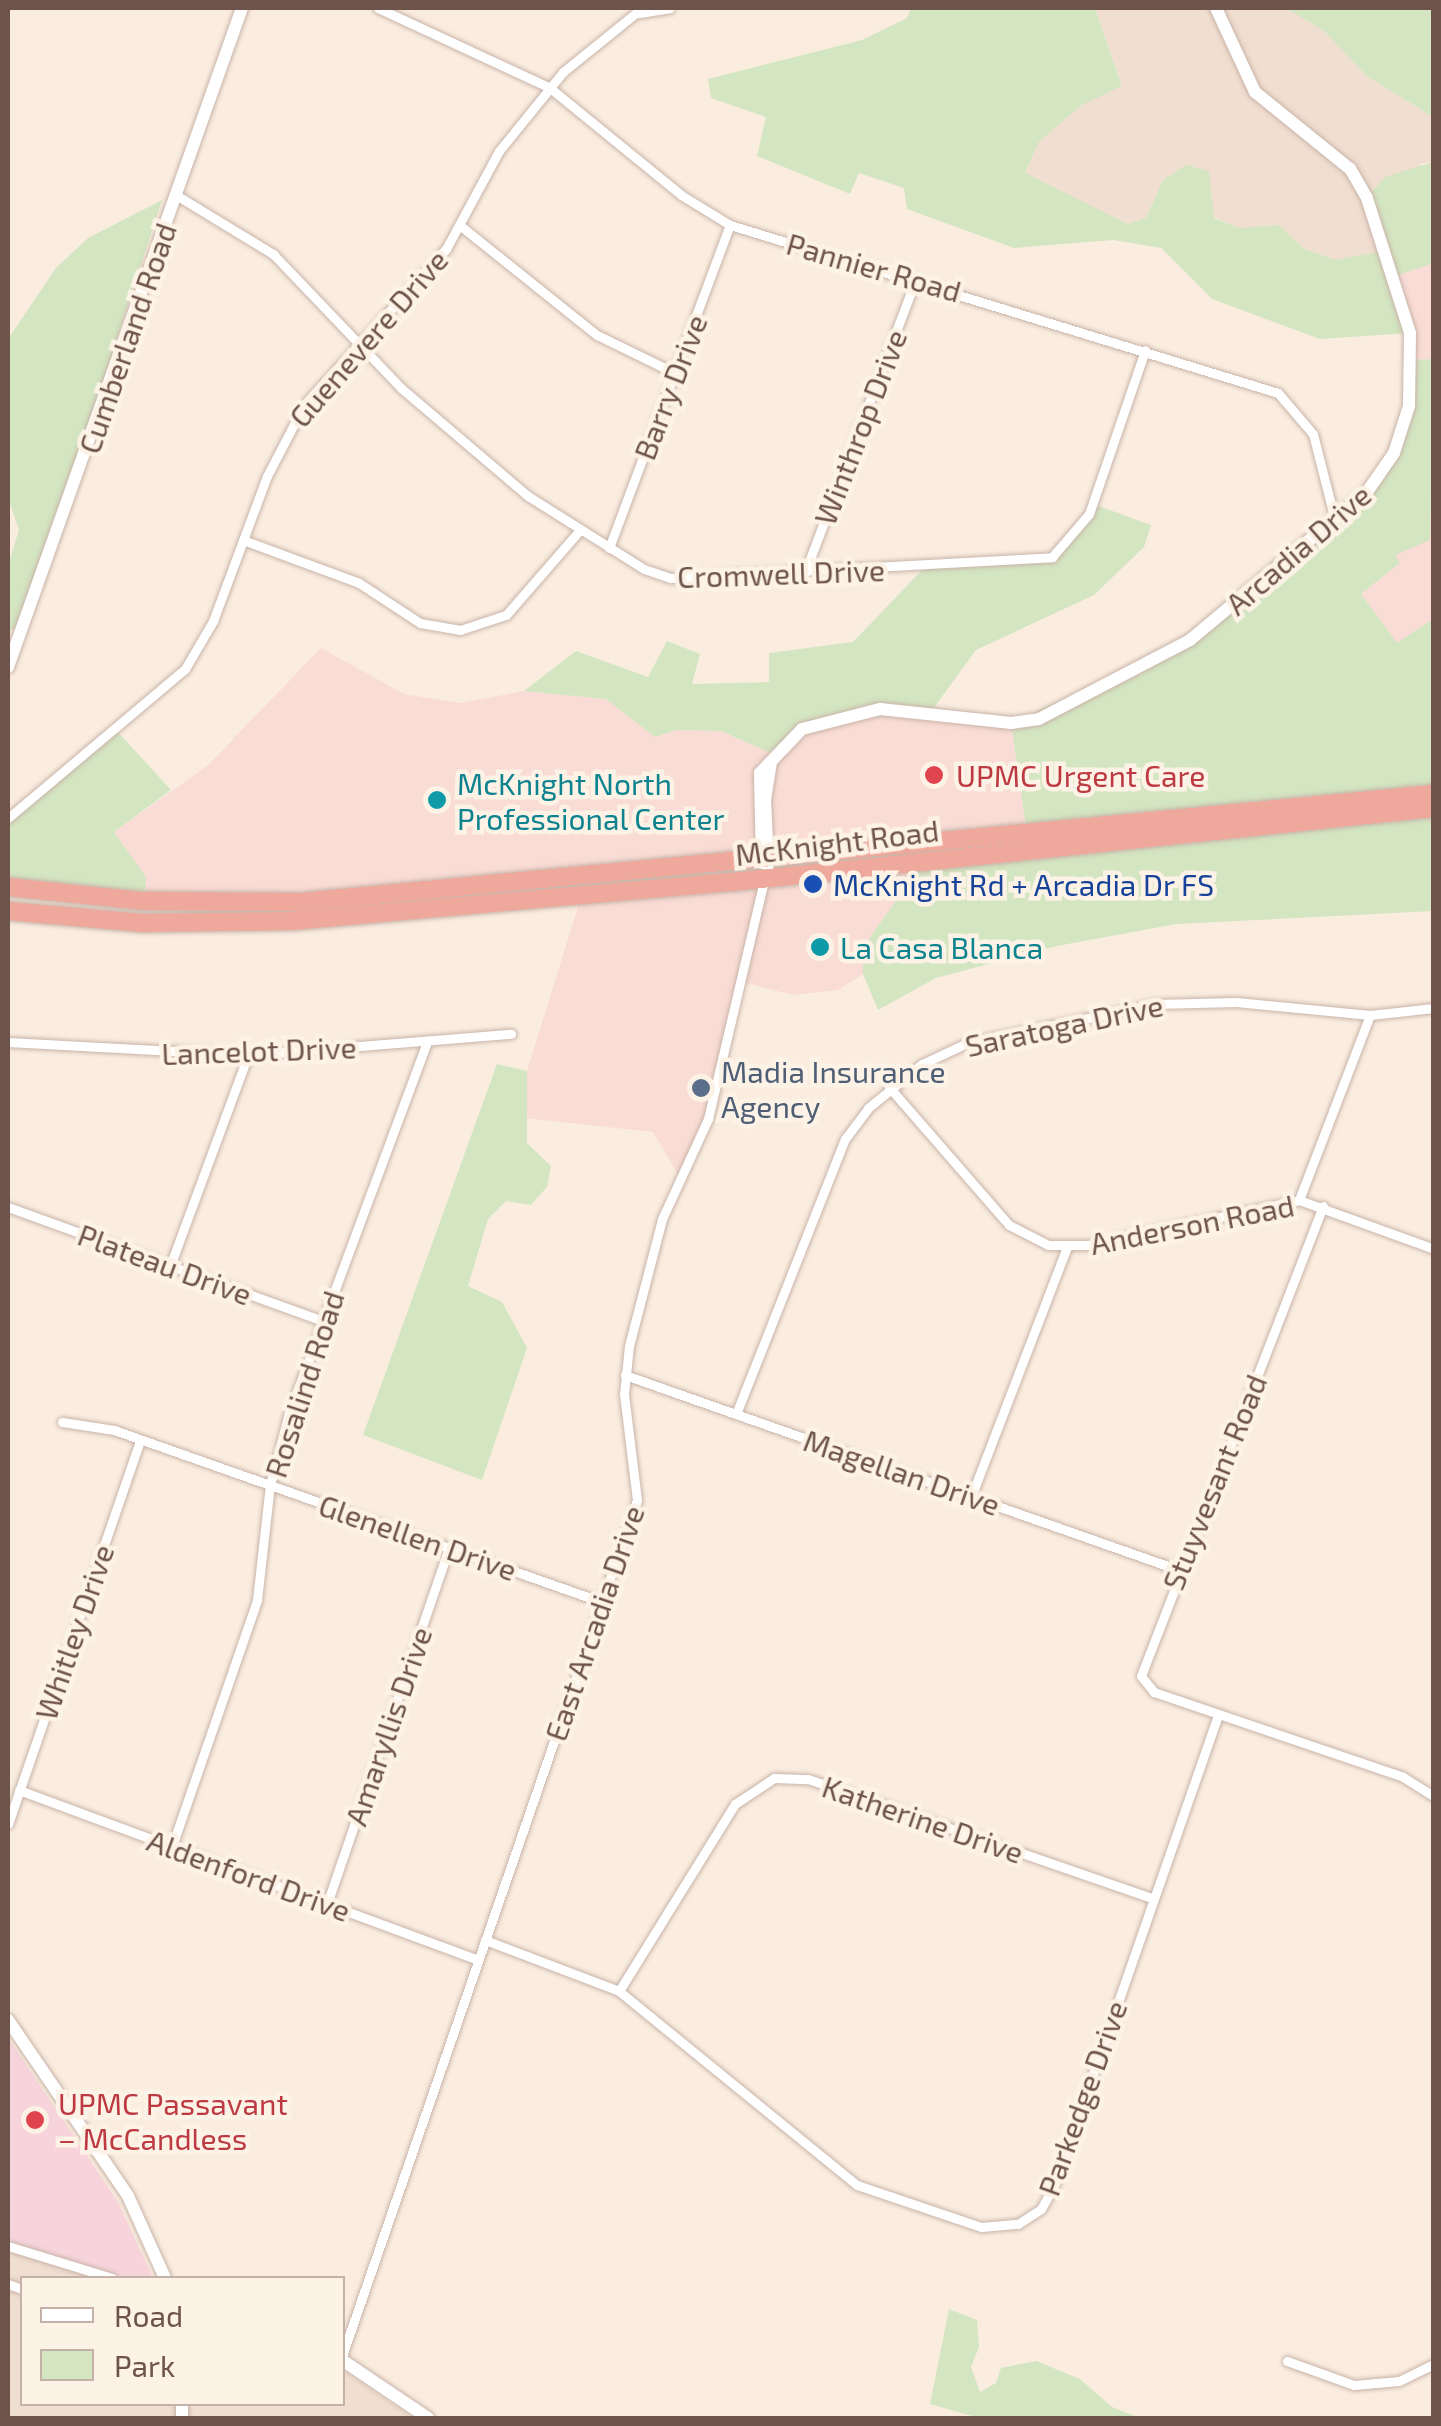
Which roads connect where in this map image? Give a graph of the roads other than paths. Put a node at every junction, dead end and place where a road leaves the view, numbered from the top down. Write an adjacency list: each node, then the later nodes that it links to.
1 (242, 8): 7 (street, Cumberland Road)
2 (378, 8): 6 (street, Pannier Road)
3 (670, 8): 5 (street)
4 (1216, 8): 14 (street, Arcadia Drive)
5 (641, 10): 6 (street, Guenevere Drive)
6 (550, 88): 8 (street, Pannier Road); 9 (street, Guenevere Drive)
7 (176, 195): 11 (street, Cromwell Drive); 19 (street, Cumberland Road)
8 (730, 226): 10 (street, Pannier Road); 13 (street, Barry Drive)
9 (462, 227): 11 (street, Guenevere Drive); 13 (street)
10 (916, 279): 12 (street, Pannier Road); 18 (street, Winthrop Drive)
11 (359, 344): 15 (street, Cromwell Drive); 16 (street, Guenevere Drive)
12 (1145, 350): 14 (street, Pannier Road); 18 (street, Cromwell Drive)
13 (675, 373): 17 (street, Barry Drive)
14 (1335, 520): 23 (street, Arcadia Drive)
15 (580, 530): 16 (street); 17 (street, Cromwell Drive)
16 (243, 540): 22 (street, Guenevere Drive)
17 (609, 548): 18 (street, Cromwell Drive)
18 (804, 574)
19 (8, 667)
20 (1434, 794): 23 (highway, McKnight Road)
21 (1434, 808): 24 (highway, McKnight Road)
22 (8, 818)
23 (766, 858): 24 (street, Arcadia Drive); 25 (highway, McKnight Road)
24 (764, 878): 26 (highway, McKnight Road); 41 (street, East Arcadia Drive)
25 (8, 888)
26 (8, 910)
27 (1434, 1008): 28 (street, Saratoga Drive)
28 (1370, 1015): 33 (street, Saratoga Drive); 34 (street)
29 (511, 1034): 31 (street, Lancelot Drive)
30 (8, 1042): 32 (street, Lancelot Drive)
31 (427, 1042): 32 (street, Lancelot Drive); 40 (street, Rosalind Road)
32 (248, 1055): 39 (street)
33 (889, 1088): 37 (street, Anderson Road); 42 (street, Saratoga Drive)
34 (1299, 1200): 35 (street, Anderson Road); 37 (street, Anderson Road)
35 (1323, 1206): 38 (street, Anderson Road); 48 (street, Stuyvesant Road)
36 (8, 1207): 39 (street, Plateau Drive)
37 (1067, 1247): 46 (street)
38 (1434, 1249)
39 (170, 1266): 40 (street, Plateau Drive)
40 (323, 1321): 45 (street, Rosalind Road)
41 (625, 1375): 42 (street, Magellan Drive); 49 (street, East Arcadia Drive)
42 (736, 1414): 46 (street, Magellan Drive)
43 (62, 1422): 44 (street, Glenellen Drive)
44 (140, 1440): 45 (street, Glenellen Drive); 51 (street, Whitley Drive)
45 (270, 1486): 47 (street, Glenellen Drive); 54 (street, Rosalind Road)
46 (971, 1497): 48 (street, Magellan Drive)
47 (449, 1548): 49 (street, Glenellen Drive); 56 (street, Amaryllis Drive)
48 (1179, 1570): 50 (street, Stuyvesant Road)
49 (602, 1602): 57 (street, East Arcadia Drive)
50 (1218, 1714): 52 (street); 55 (street, Parkedge Drive)
51 (20, 1790): 53 (street, Whitley Drive); 54 (street, Aldenford Drive)
52 (1434, 1796)
53 (8, 1824)
54 (172, 1846): 56 (street, Aldenford Drive)
55 (1154, 1899): 59 (street, Katherine Drive); 59 (street, Parkedge Drive)
56 (327, 1904): 58 (street, Aldenford Drive)
57 (485, 1940): 58 (street, East Arcadia Drive); 59 (street, Parkedge Drive)
58 (478, 1960): 64 (street, East Arcadia Drive)
59 (619, 1990)
60 (8, 2020): 63 (street)
61 (8, 2246): 62 (street)
62 (106, 2276)
63 (164, 2276)
64 (345, 2349)
65 (345, 2360): 68 (street)
66 (1287, 2360): 67 (street)
67 (1434, 2364)
68 (428, 2418)

